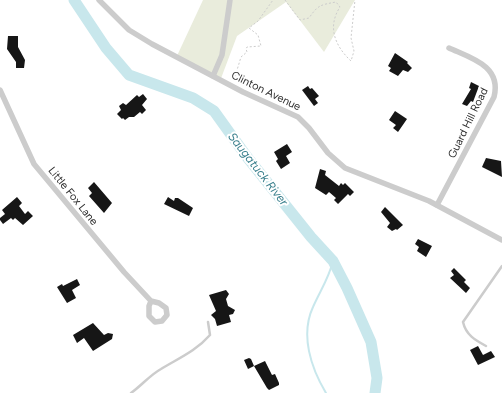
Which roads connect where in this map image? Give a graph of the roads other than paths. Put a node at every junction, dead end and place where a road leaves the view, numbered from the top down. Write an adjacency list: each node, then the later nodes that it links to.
1 (230, 0): 4 (street)
2 (101, 2): 4 (street, Clinton Avenue)
3 (449, 48): 6 (street, Guard Hill Road)
4 (213, 76): 6 (street, Clinton Avenue)
5 (0, 90): 9 (street, Little Fox Lane)
6 (438, 205): 7 (street, Clinton Avenue)
7 (502, 240)
8 (502, 266): 11 (lane)
9 (152, 301)
10 (208, 322): 12 (lane)
11 (486, 346)
12 (131, 393)

